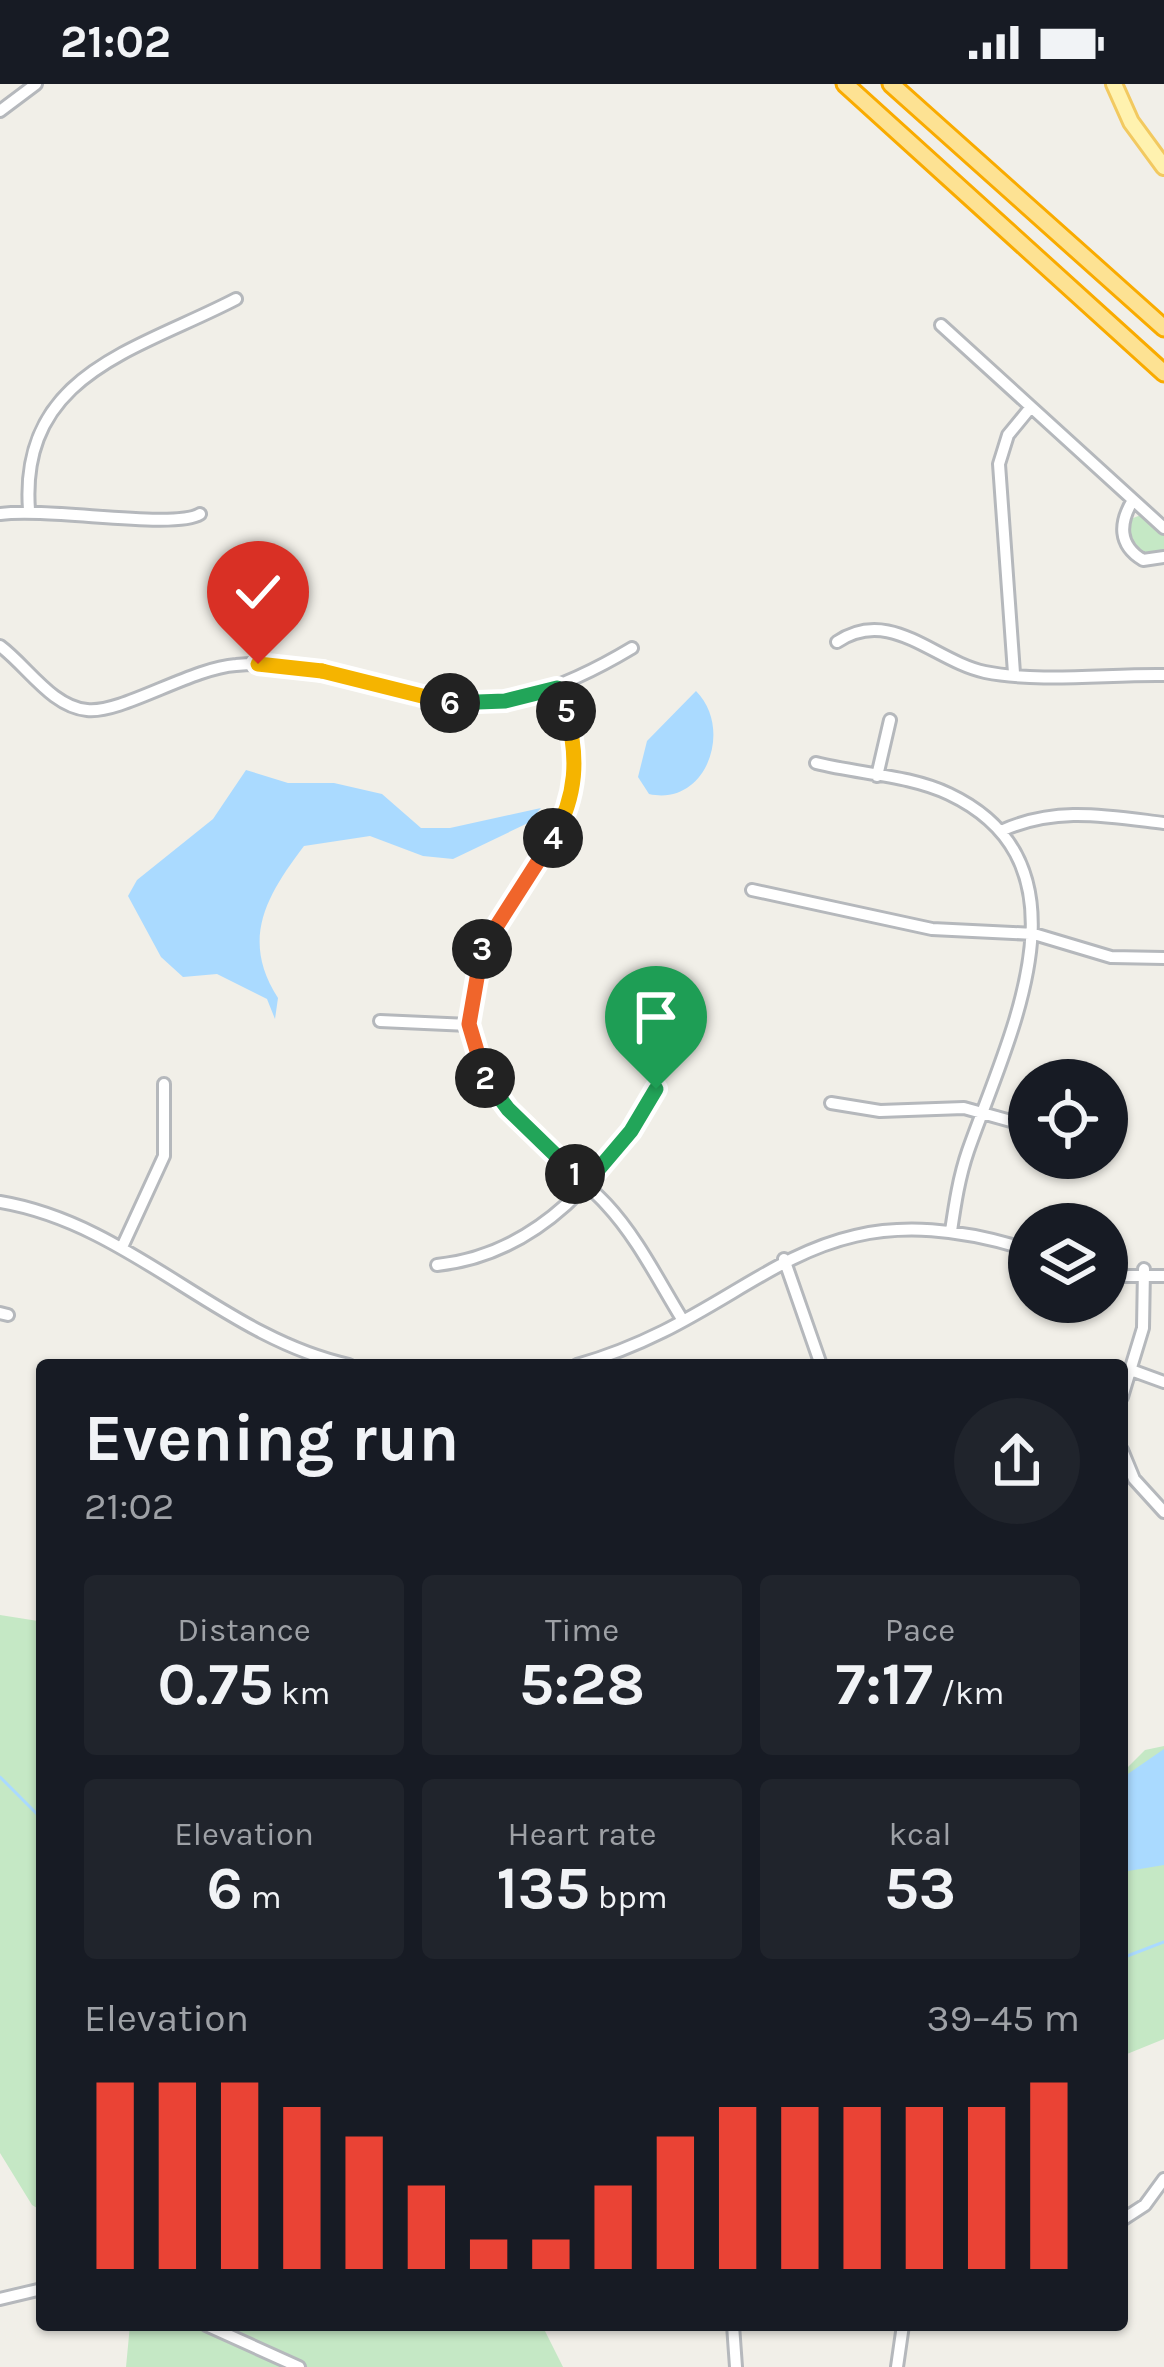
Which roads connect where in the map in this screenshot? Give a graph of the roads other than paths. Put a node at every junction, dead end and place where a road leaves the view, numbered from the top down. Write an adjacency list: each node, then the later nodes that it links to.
1 (36, 84): 5 (street)
2 (845, 84): 10 (highway)
3 (891, 84): 9 (highway)
4 (1114, 84): 6 (main road)
5 (0, 111)
6 (1164, 167)
7 (236, 299): 13 (street)
8 (940, 326): 11 (street)
9 (1164, 328)
10 (1164, 373)
11 (1031, 407): 12 (street); 21 (street)
12 (1133, 500): 16 (street); 17 (street)
13 (29, 510): 14 (street); 15 (street)
14 (0, 514)
15 (200, 514)
16 (1164, 528)
17 (1164, 557)
18 (837, 642): 21 (street)
19 (0, 646): 23 (street)
20 (632, 648): 23 (street)
21 (1014, 673): 22 (street)
22 (1164, 675)
23 (557, 688): 33 (street)
24 (890, 721): 26 (street)
25 (816, 763): 26 (street)
26 (878, 776): 28 (street)
27 (1164, 823): 28 (street)
28 (1001, 831): 30 (street)
29 (752, 890): 30 (street)
30 (1034, 934): 31 (street); 37 (street)
31 (1164, 958)
32 (380, 1021): 33 (street)
33 (469, 1024): 39 (street)
34 (164, 1084): 42 (street)
35 (656, 1089): 39 (street)
36 (832, 1103): 37 (street)
37 (983, 1112): 38 (street); 41 (street)
38 (1008, 1120)
39 (586, 1184): 45 (street); 49 (street)
40 (0, 1202): 42 (street)
41 (951, 1232): 43 (street); 44 (street)
42 (123, 1245): 50 (street)
43 (1008, 1245)
44 (784, 1259): 49 (street); 52 (street)
45 (437, 1265)
46 (1128, 1273): 47 (street)
47 (1144, 1273): 48 (street); 53 (street)
48 (1164, 1273)
49 (682, 1319): 51 (street)
50 (331, 1359)
51 (594, 1359)
52 (819, 1359)
53 (1131, 1370): 54 (street); 55 (street)
54 (1128, 1379)
55 (1164, 1382)
56 (1128, 1464): 57 (street)
57 (1164, 1511)
58 (1164, 2179): 59 (street)
59 (1128, 2216)
60 (36, 2291): 61 (street)
61 (0, 2300)
62 (219, 2331): 65 (street)
63 (733, 2331): 66 (street)
64 (903, 2331): 67 (street)
65 (299, 2367)
66 (736, 2367)
67 (897, 2367)

